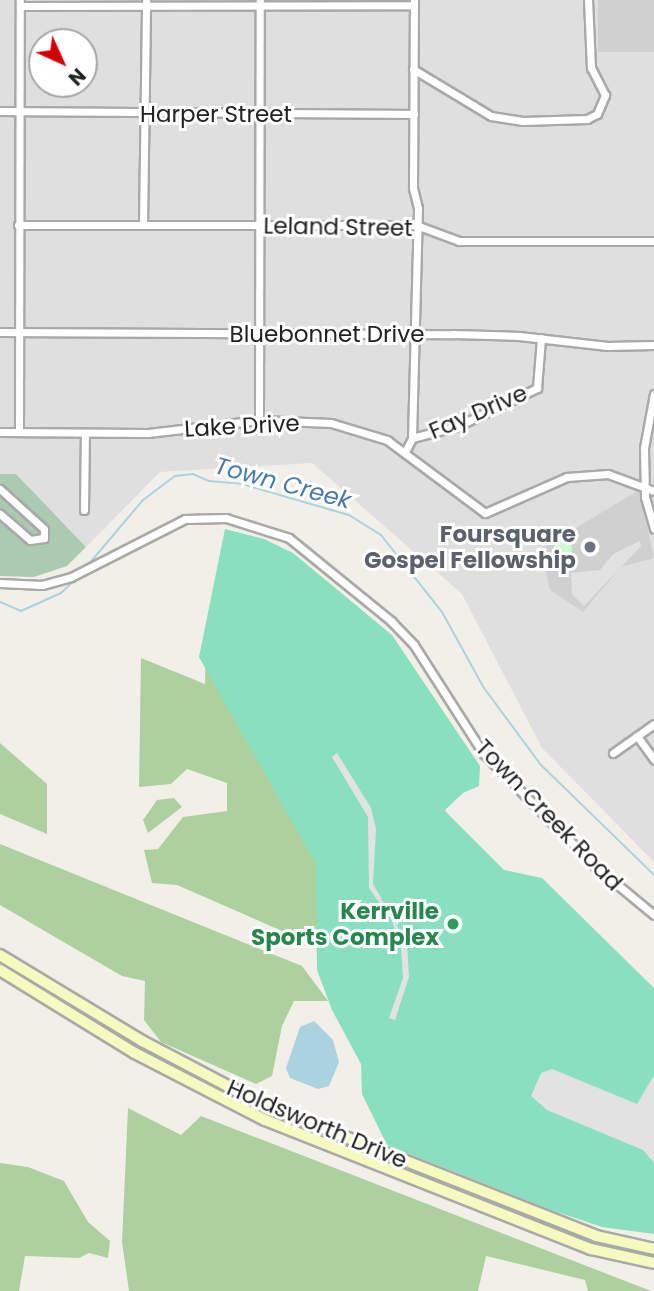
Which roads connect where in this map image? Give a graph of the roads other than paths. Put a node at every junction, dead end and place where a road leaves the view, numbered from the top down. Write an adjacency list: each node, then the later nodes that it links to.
1 (588, 0): 6 (street)
2 (146, 2): 3 (street); 4 (street); 10 (street)
3 (260, 2): 5 (street); 11 (street)
4 (20, 3): 8 (street)
5 (414, 3): 6 (street)
6 (413, 69): 9 (street)
7 (0, 111): 8 (street, Harper Street)
8 (18, 112): 10 (street, Harper Street); 12 (street)
9 (414, 114): 11 (street, Harper Street); 15 (street)
10 (144, 115): 11 (street, Harper Street); 13 (street)
11 (260, 115): 14 (street)
12 (18, 225): 13 (street, Leland Street); 18 (street)
13 (143, 225): 14 (street, Leland Street)
14 (258, 225): 15 (street, Leland Street); 19 (street)
15 (416, 225): 16 (street, Leland Street); 20 (street)
16 (654, 241)
17 (0, 332): 18 (street, Bluebonnet Drive)
18 (19, 332): 19 (street, Bluebonnet Drive); 26 (street)
19 (259, 334): 20 (street, Bluebonnet Drive); 24 (street)
20 (412, 334): 21 (street, Bluebonnet Drive); 28 (street)
21 (541, 338): 22 (street, Bluebonnet Drive); 28 (street, Fay Drive)
22 (654, 345)
23 (654, 394): 30 (street)
24 (259, 420): 27 (street, Lake Drive); 29 (street, Lake Drive)
25 (0, 432): 26 (street, Lake Drive)
26 (19, 432): 27 (street, Lake Drive)
27 (85, 433): 33 (street)
28 (412, 438): 29 (street)
29 (405, 452): 30 (street, Lake Drive)
30 (645, 486): 32 (street, Lake Drive); 35 (street)
31 (0, 489): 34 (street)
32 (654, 491)
33 (84, 510)
34 (0, 514)
35 (654, 529)
36 (0, 583): 41 (street, Town Creek Road)
37 (654, 724): 38 (street)
38 (637, 736): 39 (street); 40 (street)
39 (613, 753)
40 (654, 759)
41 (654, 915)
42 (0, 955): 44 (main road, Holdsworth Drive)
43 (0, 970): 45 (main road, Holdsworth Drive)
44 (334, 1133): 45 (main road); 46 (main road, Holdsworth Drive)
45 (330, 1145): 47 (main road, Holdsworth Drive)
46 (654, 1249)
47 (654, 1263)

